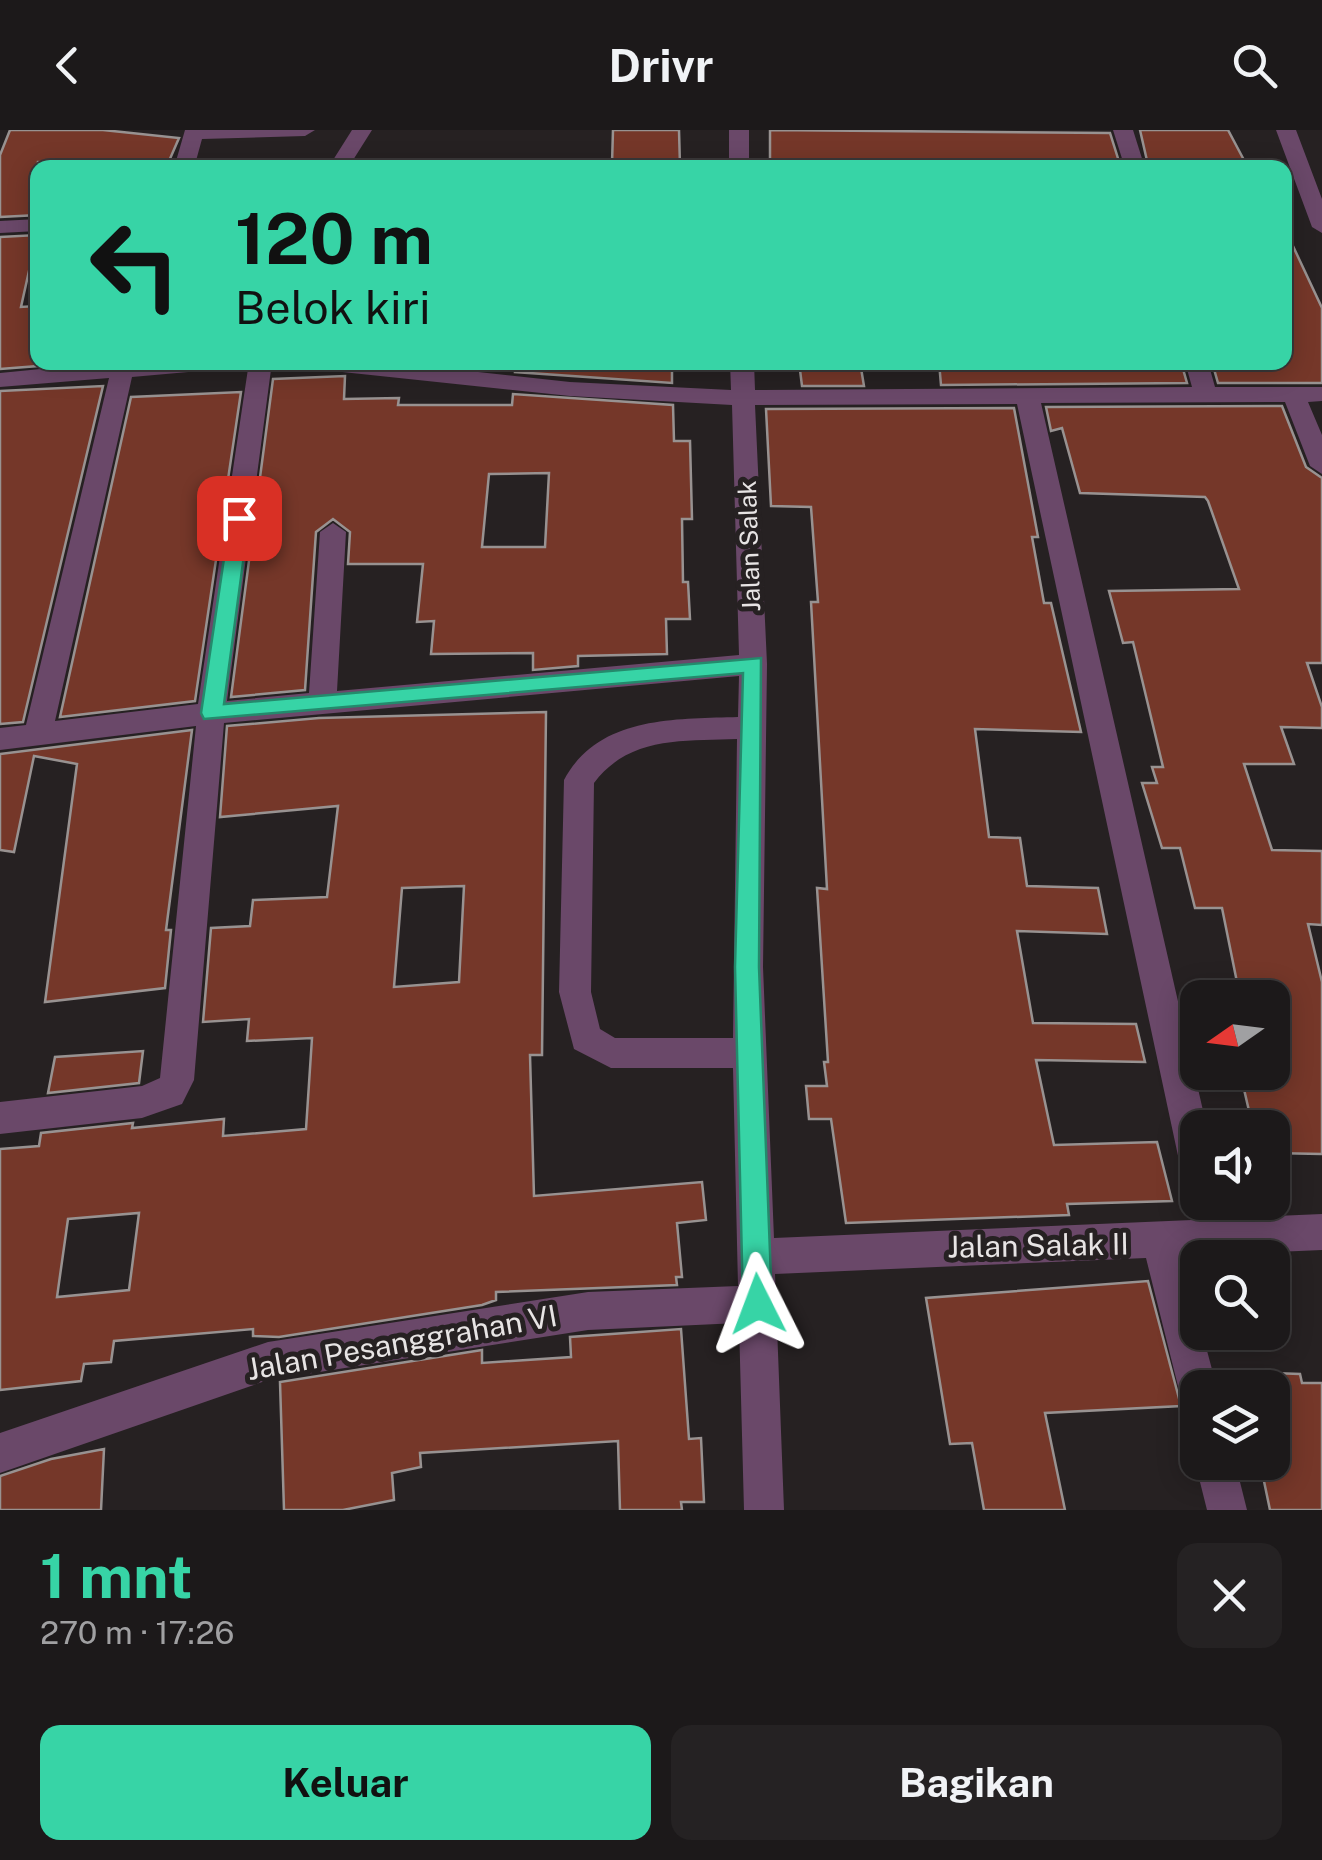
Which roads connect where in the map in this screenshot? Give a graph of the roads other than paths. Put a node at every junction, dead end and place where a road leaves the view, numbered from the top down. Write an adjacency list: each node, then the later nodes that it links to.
1 (305, 130): 6 (street)
2 (362, 130): 8 (street)
3 (739, 130): 9 (street)
4 (1123, 130): 10 (street)
5 (1286, 130): 11 (street)
6 (194, 132): 7 (street)
7 (186, 160)
8 (343, 160)
9 (739, 160)
10 (1132, 160)
11 (1314, 177): 14 (street)
12 (30, 225): 13 (street)
13 (0, 227)
14 (1322, 227)
15 (88, 370): 21 (street)
16 (122, 370): 33 (street)
17 (261, 370): 31 (street)
18 (402, 370): 26 (street)
19 (742, 370): 26 (street, Jalan Salak)
20 (1198, 370): 25 (street)
21 (0, 380)
22 (1027, 394): 25 (street); 26 (street); 36 (street)
23 (1322, 394): 24 (street)
24 (1294, 395): 25 (street); 27 (street)
25 (1206, 396)
26 (743, 398): 29 (street, Jalan Salak)
27 (1322, 466)
28 (333, 532): 30 (street)
29 (753, 664): 30 (street); 32 (street, Jalan Salak)
30 (322, 702): 31 (street)
31 (212, 713): 33 (street); 37 (street)
32 (753, 727): 35 (street, Jalan Salak); 35 (street)
33 (38, 736): 34 (street)
34 (0, 740)
35 (750, 1053): 43 (street, Jalan Salak)
36 (1186, 1110)
37 (0, 1118)
38 (1210, 1220): 40 (street)
39 (1322, 1232): 40 (street, Jalan Salak II)
40 (1214, 1240)
41 (1180, 1241): 42 (street, Jalan Salak II)
42 (1161, 1242): 43 (street, Jalan Salak II); 45 (street)
43 (755, 1257): 44 (street, Jalan Salak)
44 (758, 1304): 46 (street, Jalan Pesanggrahan VI); 48 (street, Jalan Salak)
45 (1193, 1370)
46 (0, 1453)
47 (1220, 1480): 49 (street)
48 (764, 1510)
49 (1227, 1510)

